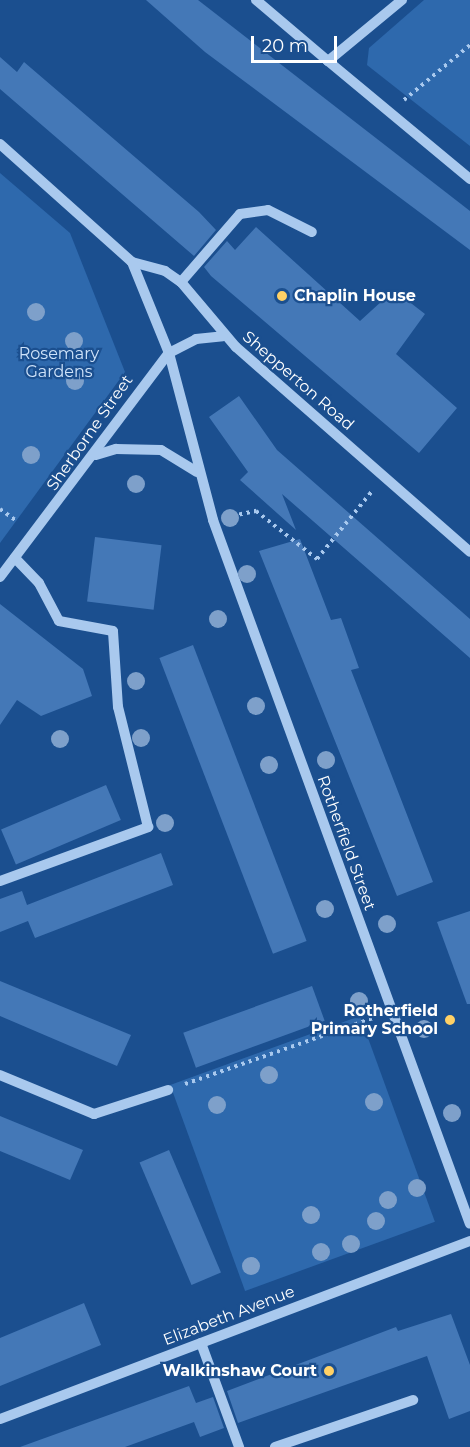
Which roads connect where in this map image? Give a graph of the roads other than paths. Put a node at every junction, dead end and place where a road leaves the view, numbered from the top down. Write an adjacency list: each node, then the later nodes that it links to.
1 (256, 0): 3 (street)
2 (402, 0): 3 (street)
3 (328, 61): 5 (street)
4 (0, 144): 7 (street, Shepperton Road)
5 (470, 179)
6 (312, 232): 8 (street)
7 (132, 262): 8 (street, Shepperton Road); 10 (street, Rotherfield Street)
8 (181, 282): 9 (street, Shepperton Road)
9 (223, 336): 10 (street, Sherborne Street); 13 (street, Shepperton Road)
10 (169, 353): 11 (street, Sherborne Street); 12 (street, Rotherfield Street)
11 (96, 454): 12 (street); 14 (street, Sherborne Street)
12 (197, 472): 19 (street, Rotherfield Street)
13 (470, 552)
14 (15, 558): 15 (street, Sherborne Street); 16 (street)
15 (0, 577)
16 (0, 881)
17 (0, 1075): 18 (street)
18 (168, 1090)
19 (470, 1224)
20 (470, 1241): 21 (street, Elizabeth Avenue)
21 (201, 1343): 23 (street, Elizabeth Avenue); 24 (street)
22 (413, 1400): 25 (street)
23 (0, 1419)
24 (238, 1447)
25 (275, 1447)

